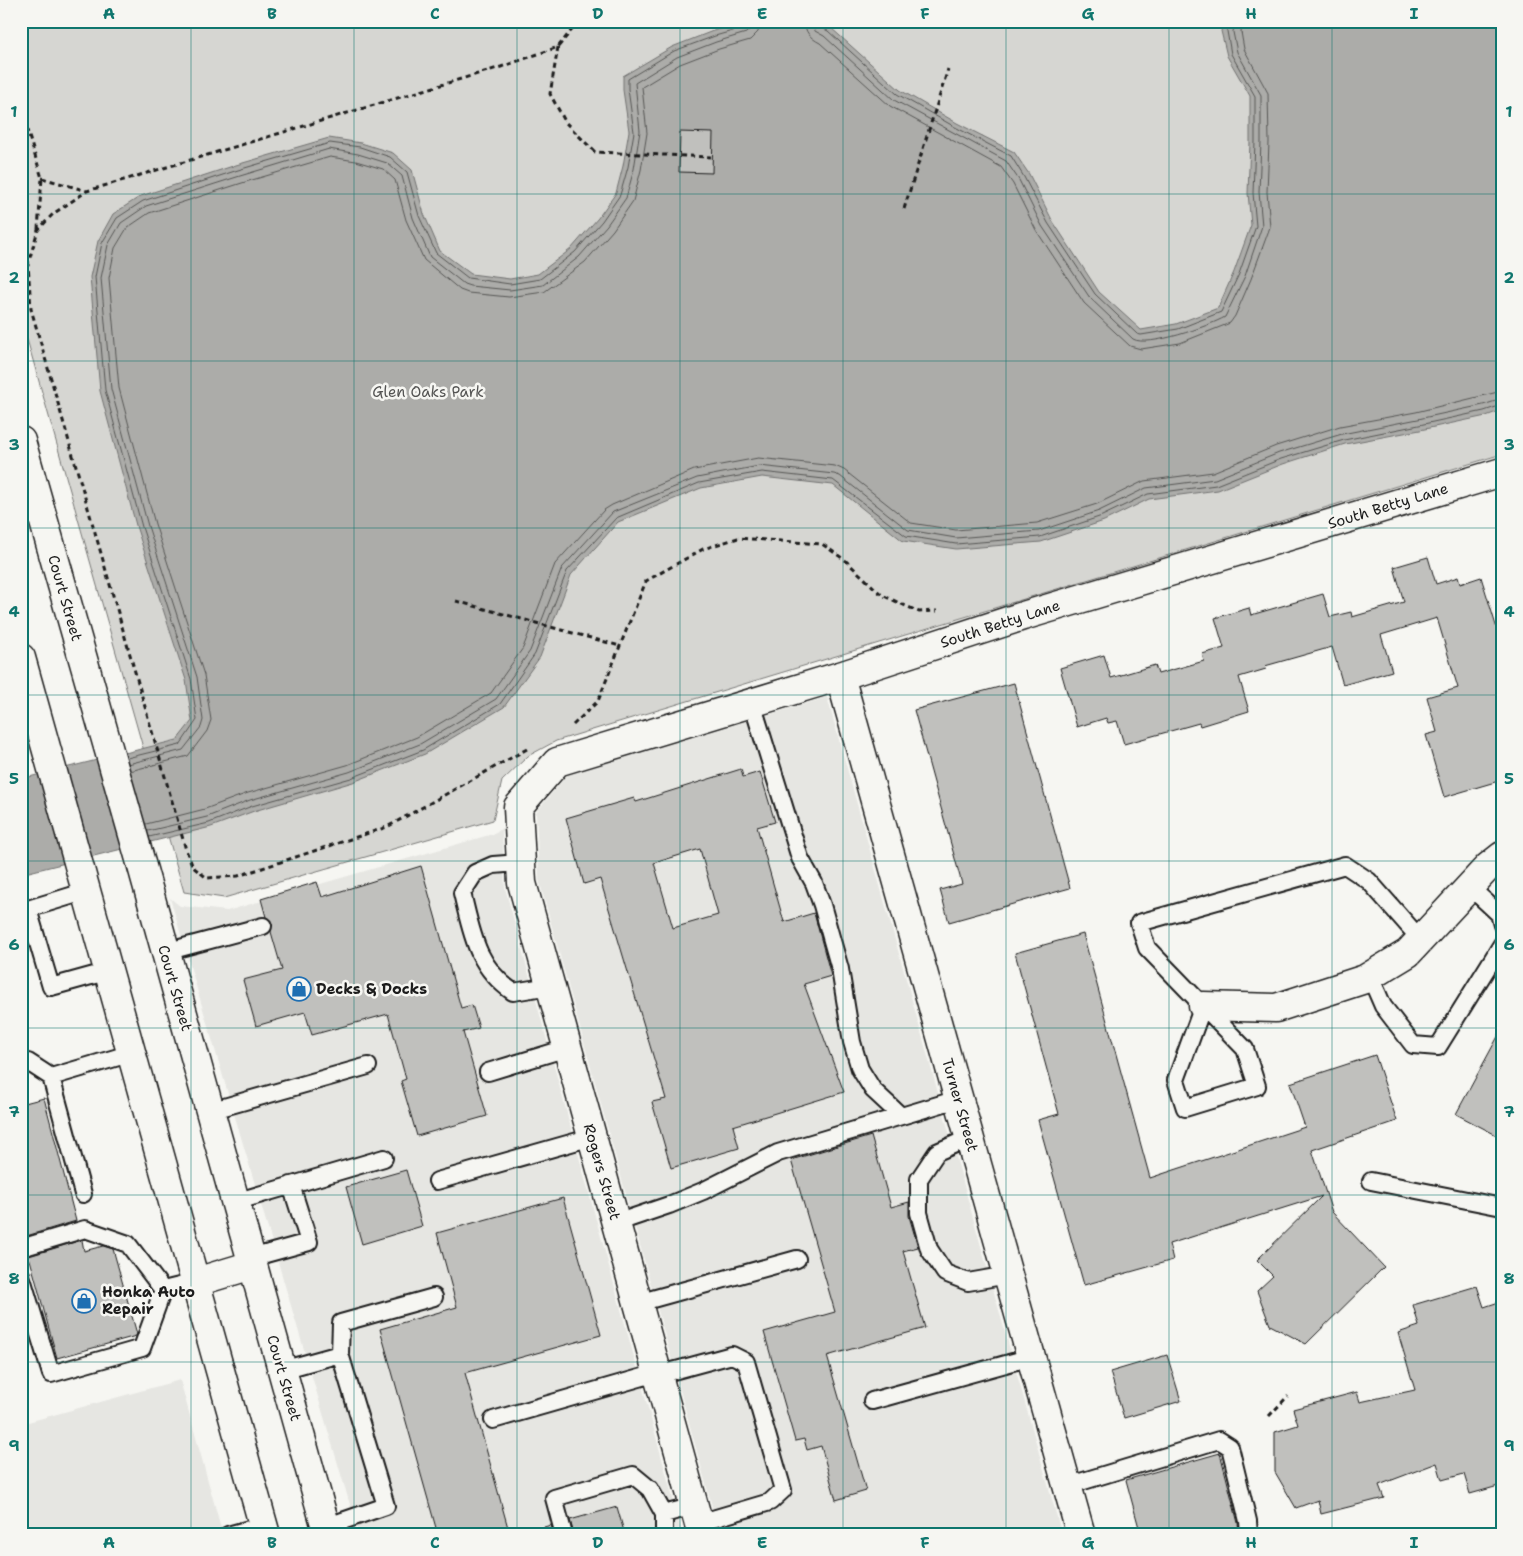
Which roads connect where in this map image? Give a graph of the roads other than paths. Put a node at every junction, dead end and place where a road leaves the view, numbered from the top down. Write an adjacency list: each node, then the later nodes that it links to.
1 (21, 441): 16 (street, Court Street)
2 (1502, 472): 4 (street, South Betty Lane)
3 (21, 658): 9 (street)
4 (840, 676): 5 (street, South Betty Lane); 27 (street, Turner Street)
5 (752, 702): 6 (street, South Betty Lane); 29 (lane)
6 (518, 807): 8 (street, Rogers Street)
7 (1502, 856): 10 (street)
8 (520, 863): 19 (street, Rogers Street); 19 (lane)
9 (85, 886): 11 (lane); 17 (street)
10 (1470, 887): 12 (lane); 14 (street)
11 (25, 905): 17 (lane)
12 (1502, 925)
13 (264, 926): 16 (lane)
14 (1420, 940): 18 (street); 20 (lane)
15 (1502, 944): 18 (lane)
16 (166, 952): 28 (street, Court Street)
17 (109, 971): 22 (street)
18 (1370, 976): 20 (street)
19 (550, 986): 21 (street, Rogers Street)
20 (1203, 1006): 20 (lane)
21 (567, 1048): 25 (lane); 30 (street, Rogers Street)
22 (132, 1053): 26 (lane); 45 (street)
23 (21, 1064): 26 (lane)
24 (368, 1066): 28 (lane)
25 (488, 1072)
26 (51, 1077): 36 (lane)
27 (958, 1099): 29 (lane); 31 (street, Turner Street)
28 (210, 1111): 37 (street, Court Street)
29 (901, 1116): 39 (lane)
30 (592, 1137): 33 (lane); 39 (street, Rogers Street)
31 (969, 1138): 44 (street, Turner Street); 44 (lane)
32 (384, 1158): 35 (lane)
33 (437, 1181)
34 (1371, 1181): 38 (lane)
35 (291, 1185): 37 (lane); 42 (lane)
36 (83, 1194)
37 (235, 1202): 42 (street, Court Street)
38 (1502, 1207)
39 (616, 1223): 48 (street, Rogers Street)
40 (21, 1248): 46 (lane)
41 (796, 1259): 48 (lane)
42 (251, 1262): 45 (street); 51 (street, Court Street)
43 (21, 1275): 46 (lane)
44 (1008, 1275): 50 (street, Turner Street)
45 (196, 1282): 46 (lane); 59 (street)
46 (163, 1290)
47 (434, 1297): 49 (lane)
48 (638, 1304): 52 (street, Rogers Street)
49 (340, 1354): 51 (lane); 58 (lane)
50 (1030, 1357): 53 (lane); 55 (street, Turner Street)
51 (282, 1370): 58 (street, Court Street)
52 (658, 1374): 54 (lane); 57 (street, Rogers Street); 57 (lane)
53 (872, 1401)
54 (493, 1420)
55 (1067, 1486): 63 (street, Turner Street); 64 (lane)
56 (664, 1514): 57 (lane); 61 (lane); 62 (lane)
57 (698, 1521)
58 (327, 1531)
59 (271, 1532): 60 (lane)
60 (228, 1535)
61 (564, 1535)
62 (664, 1535)
63 (1080, 1535)
64 (1249, 1535)

